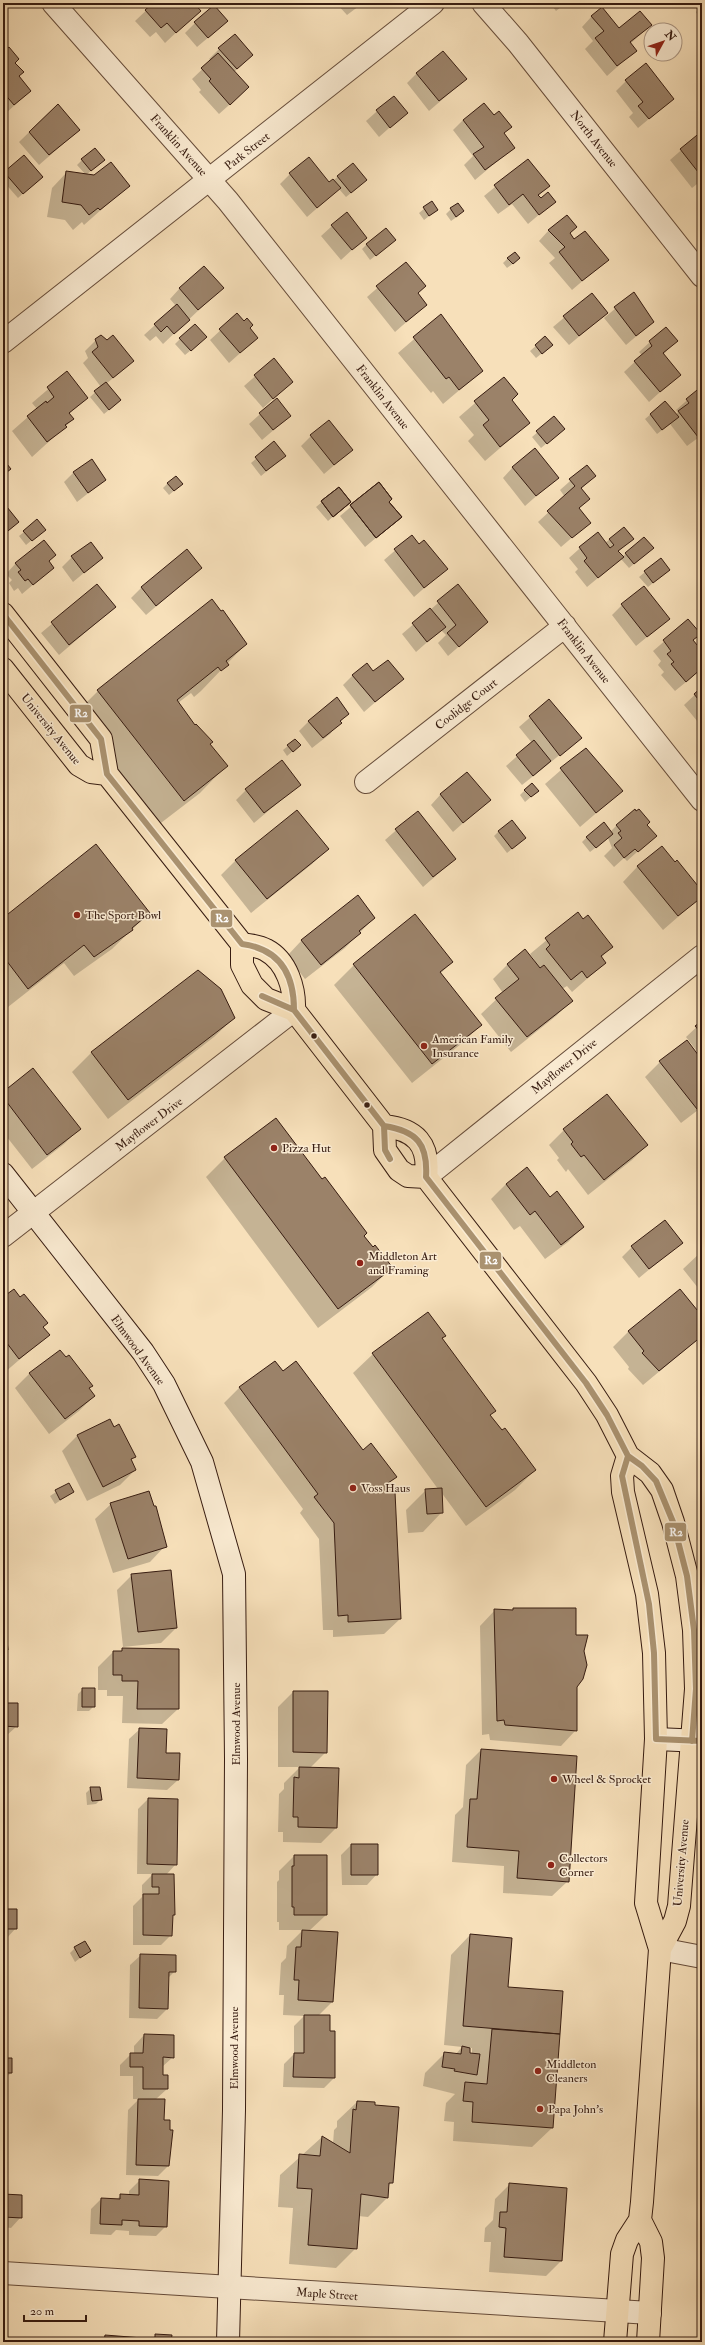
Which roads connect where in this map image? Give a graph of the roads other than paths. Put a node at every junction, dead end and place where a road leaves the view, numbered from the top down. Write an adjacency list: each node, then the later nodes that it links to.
1 (53, 3): 4 (street, Franklin Avenue)
2 (433, 3): 4 (street, Park Street)
3 (483, 3): 5 (street, North Avenue)
4 (210, 180): 6 (street, Park Street); 8 (street, Franklin Avenue)
5 (702, 276)
6 (3, 342)
7 (3, 614): 10 (main road)
8 (565, 626): 11 (street, Coolidge Court); 12 (street, Franklin Avenue)
9 (3, 669): 10 (main road, University Avenue)
10 (107, 774): 13 (main road)
11 (366, 782)
12 (702, 800)
13 (242, 944): 15 (main road); 15 (main road)
14 (702, 956): 18 (street, Mayflower Drive)
15 (294, 1010): 16 (main road); 19 (street, Mayflower Drive)
16 (384, 1126): 18 (main road); 18 (main road)
17 (3, 1174): 19 (street, Elmwood Avenue)
18 (426, 1177): 21 (main road, University Avenue)
19 (33, 1213): 20 (street, Mayflower Drive); 28 (street, Elmwood Avenue)
20 (3, 1236)
21 (628, 1456): 22 (main road, University Avenue); 23 (main road, University Avenue)
22 (656, 1739): 23 (street); 24 (main road, University Avenue)
23 (697, 1741): 24 (main road, University Avenue)
24 (660, 1949): 25 (street); 26 (main road, University Avenue)
25 (702, 1957)
26 (640, 2220): 29 (main road, University Avenue); 30 (main road, University Avenue)
27 (3, 2273): 28 (street, Maple Street)
28 (230, 2288): 29 (street, Maple Street); 31 (street, Elmwood Avenue)
29 (617, 2312): 30 (street, Maple Street); 32 (main road, University Avenue)
30 (650, 2313): 33 (main road, University Avenue)
31 (228, 2342)
32 (615, 2342)
33 (648, 2342)

